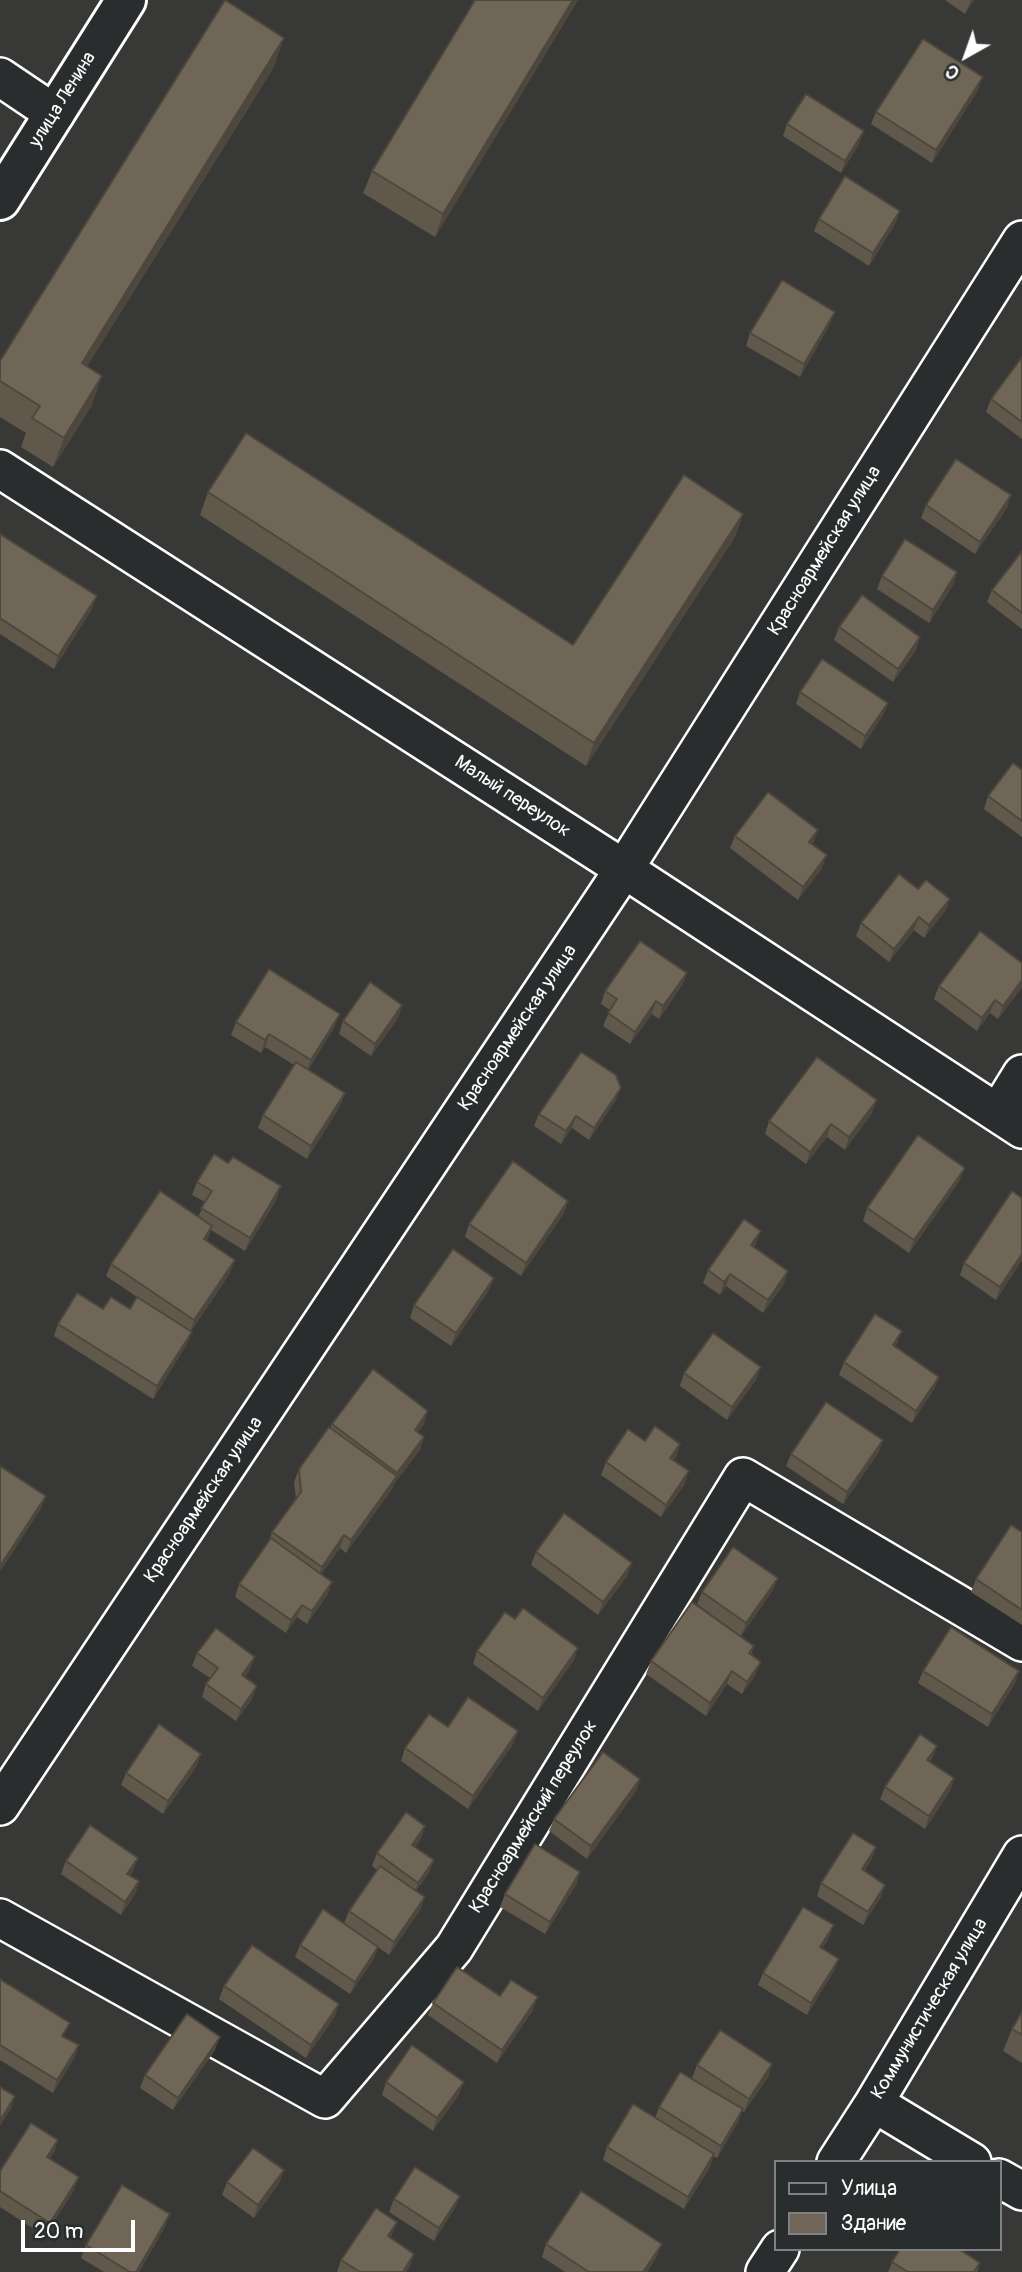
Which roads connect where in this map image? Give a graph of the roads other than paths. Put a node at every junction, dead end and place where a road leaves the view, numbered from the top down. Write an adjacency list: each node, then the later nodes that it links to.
1 (126, 0): 3 (street, улица Ленина)
2 (0, 76): 3 (street)
3 (55, 114): 4 (street, улица Ленина)
4 (0, 201)
5 (1022, 240): 7 (street, Красноармейская улица)
6 (0, 468): 7 (street, Малый переулок)
7 (625, 869): 9 (street, Малый переулок); 11 (street, Красноармейская улица)
8 (1022, 1074): 9 (street)
9 (1010, 1121)
10 (1022, 1642): 13 (street, Красноармейский переулок)
11 (0, 1806)
12 (1022, 1855): 14 (street, Коммунистическая улица)
13 (0, 1918)
14 (874, 2103): 15 (street, Коммунистическая улица); 16 (street)
15 (837, 2160)
16 (969, 2160)
17 (1001, 2179): 18 (street)
18 (1022, 2191)
19 (779, 2251): 20 (street)
20 (765, 2272)

